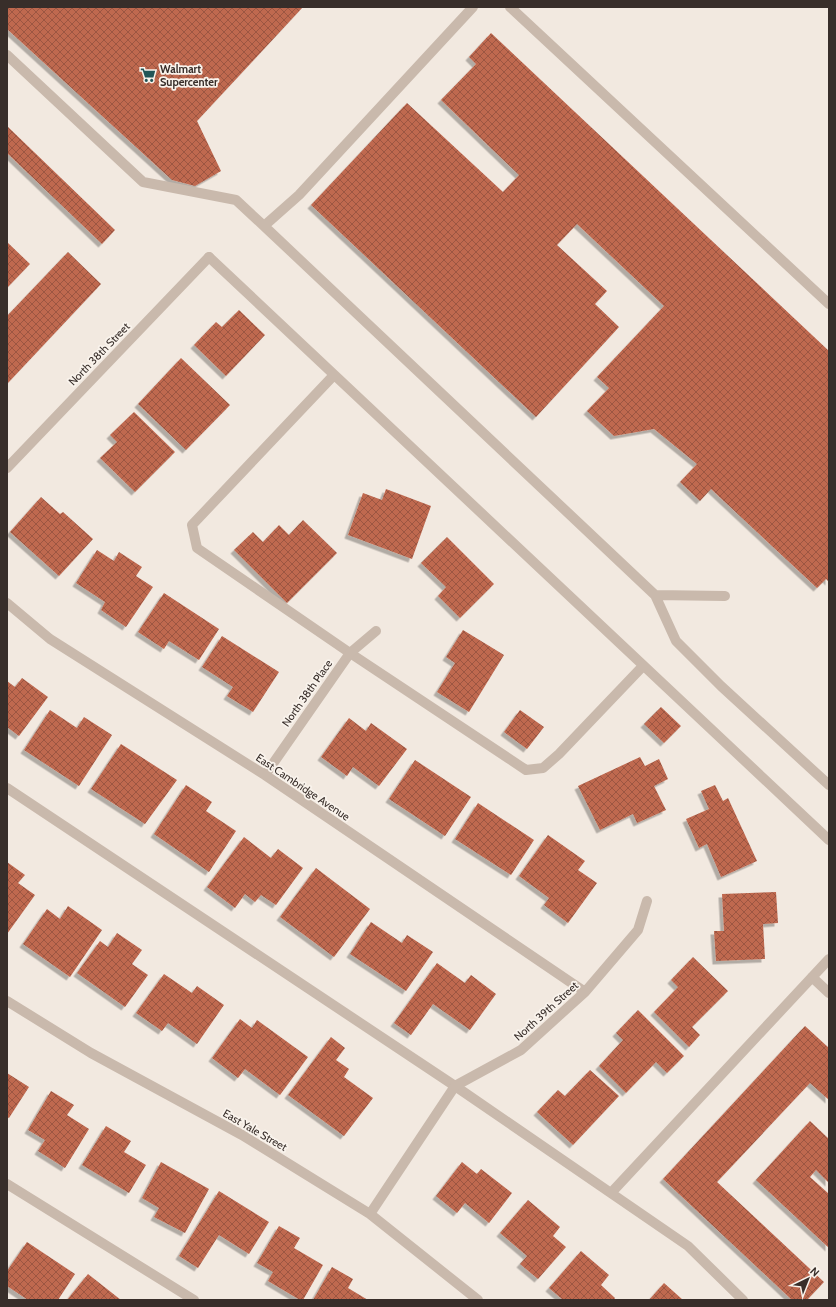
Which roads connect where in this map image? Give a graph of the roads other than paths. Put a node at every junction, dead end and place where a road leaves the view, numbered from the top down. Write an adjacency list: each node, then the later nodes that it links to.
1 (473, 7): 4 (street)
2 (510, 7): 5 (street)
3 (7, 55): 4 (street)
4 (264, 226): 8 (street)
5 (829, 304)
6 (334, 375): 7 (street, North 38th Street); 12 (street); 13 (street)
7 (7, 468)
8 (655, 594): 9 (street); 15 (street)
9 (725, 596)
10 (7, 603): 14 (street, East Cambridge Avenue)
11 (376, 631): 12 (street, North 38th Place)
12 (350, 653): 13 (street); 14 (street, North 38th Place)
13 (643, 666): 17 (street)
14 (265, 775): 21 (street, East Cambridge Avenue)
15 (829, 785)
16 (7, 788): 24 (street)
17 (829, 840)
18 (646, 901): 21 (street, North 39th Street)
19 (829, 959): 20 (street)
20 (812, 977): 22 (street); 26 (street)
21 (585, 992): 24 (street, North 39th Street)
22 (829, 993)
23 (7, 1001): 27 (street, East Yale Street)
24 (455, 1086): 26 (street); 27 (street, North 39th Street)
25 (7, 1184): 28 (street)
26 (611, 1193): 30 (street)
27 (370, 1214): 29 (street, East Yale Street)
28 (194, 1300)
29 (478, 1300)
30 (743, 1300)

